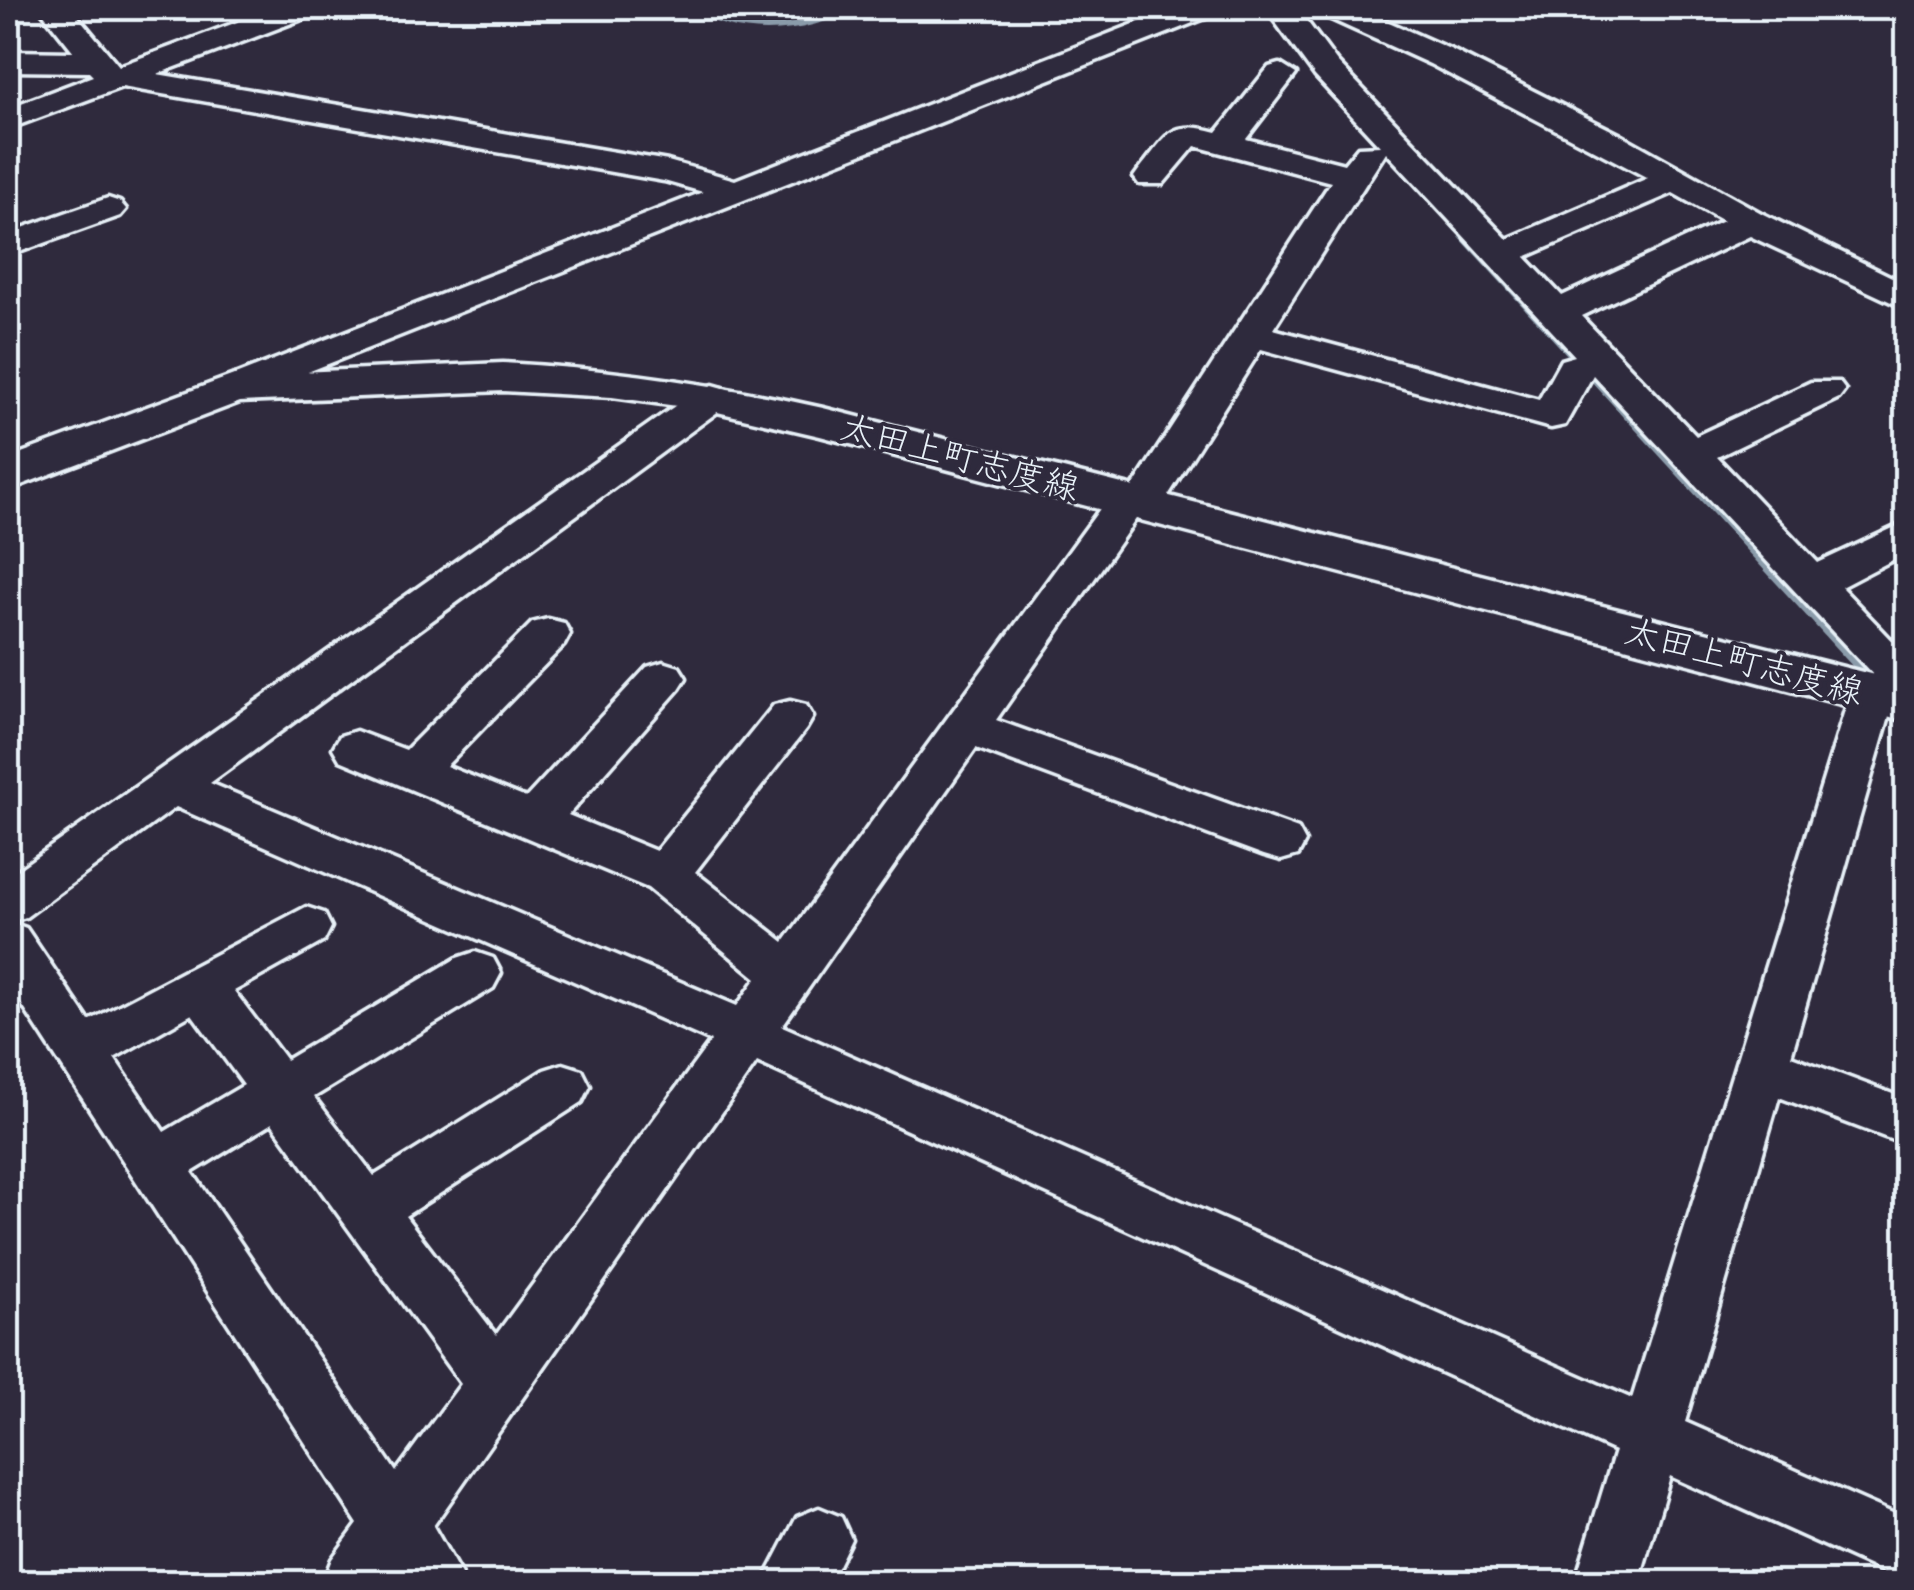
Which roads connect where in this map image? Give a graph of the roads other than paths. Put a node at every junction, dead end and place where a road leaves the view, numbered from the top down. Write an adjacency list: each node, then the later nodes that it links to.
1 (55, 8): 7 (street)
2 (302, 8): 7 (street)
3 (1202, 8): 14 (street)
4 (1281, 8): 11 (street)
5 (1333, 8): 13 (street)
6 (8, 61): 7 (street)
7 (109, 73): 9 (street); 14 (street)
8 (1280, 74): 10 (street)
9 (8, 119)
10 (1224, 144): 11 (street); 12 (street)
11 (1373, 157): 18 (street); 21 (street)
12 (1150, 177)
13 (1674, 180): 16 (street); 18 (street)
14 (736, 191): 23 (street)
15 (108, 209): 17 (street)
16 (1750, 222): 19 (street); 20 (street)
17 (9, 241)
18 (1502, 254): 20 (street)
19 (1906, 298)
20 (1557, 312): 22 (street)
21 (1253, 335): 22 (street); 28 (street)
22 (1589, 364): 26 (street)
23 (234, 389): 25 (main road, 太田上町志度線); 27 (main road, 太田上町志度線)
24 (1825, 390): 26 (street)
25 (713, 397): 28 (main road, 太田上町志度線); 38 (street)
26 (1690, 454): 30 (street)
27 (8, 475)
28 (1135, 502): 33 (main road, 太田上町志度線); 35 (street)
29 (1906, 536): 30 (street)
30 (1813, 583): 33 (street)
31 (548, 634): 37 (street)
32 (663, 678): 39 (street)
33 (1895, 693): 50 (street)
34 (790, 717): 41 (street)
35 (969, 728): 40 (street); 46 (street)
36 (356, 748): 37 (street)
37 (414, 770): 39 (street)
38 (172, 786): 42 (street); 48 (street)
39 (534, 821): 41 (street)
40 (1281, 842)
41 (665, 875): 46 (street)
42 (8, 903)
43 (306, 927): 47 (street)
44 (8, 942): 49 (street)
45 (475, 974): 52 (street)
46 (790, 976): 48 (street)
47 (200, 985): 49 (street); 52 (street)
48 (748, 1034): 56 (street); 57 (street)
49 (80, 1051): 54 (street)
50 (1762, 1068): 53 (street); 57 (street)
51 (563, 1086): 55 (street)
52 (278, 1090): 54 (street); 55 (street)
53 (1906, 1122)
54 (156, 1166): 58 (street)
55 (368, 1210): 56 (street)
56 (496, 1382): 58 (street)
57 (1650, 1440): 59 (street); 62 (street)
58 (396, 1526): 60 (street); 61 (street)
59 (1906, 1551)
60 (355, 1582)
61 (433, 1582)
62 (1607, 1582)

